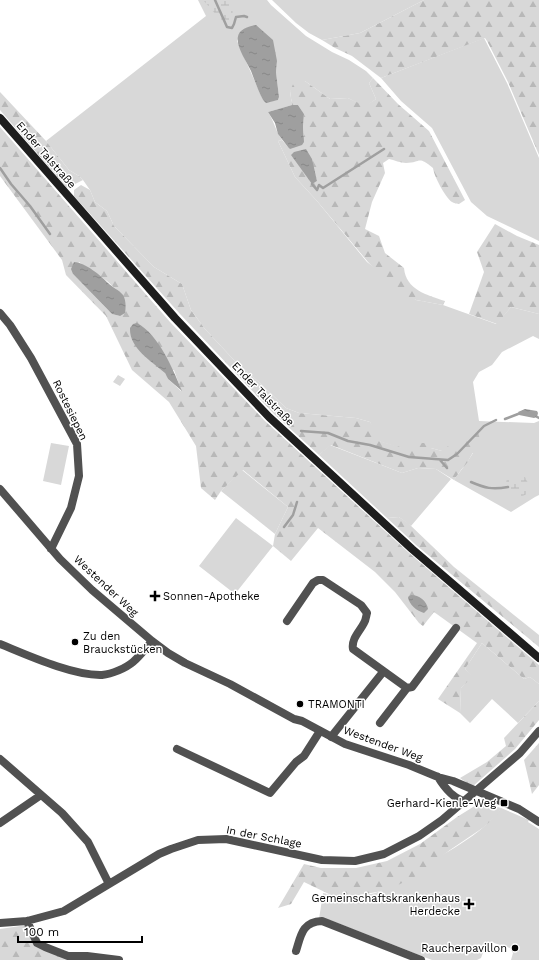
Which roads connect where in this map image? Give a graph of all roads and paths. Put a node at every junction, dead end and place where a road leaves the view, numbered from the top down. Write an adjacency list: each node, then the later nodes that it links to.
1 (0, 118): 9 (main road, Ender Talstraße)
2 (0, 313): 4 (street, Rostesiepen)
3 (0, 490): 4 (street, Westender Weg)
4 (51, 549): 7 (street, Westender Weg)
5 (287, 621): 10 (street)
6 (456, 628): 11 (street)
7 (152, 641): 8 (street); 13 (street, Westender Weg)
8 (0, 644)
9 (539, 658)
10 (383, 672): 11 (street); 15 (street)
11 (407, 688): 12 (street)
12 (380, 723)
13 (320, 731): 15 (street, Westender Weg); 16 (street)
14 (539, 731): 19 (street, In der Schlage)
15 (331, 737): 18 (street, Westender Weg)
16 (177, 749)
17 (0, 759): 20 (street)
18 (438, 777): 19 (street, Westender Weg); 21 (street, Westender Weg)
19 (475, 791): 21 (street, In der Schlage); 22 (street)
20 (41, 795): 23 (street); 24 (street)
21 (463, 801): 24 (street, In der Schlage)
22 (539, 822)
23 (0, 823)
24 (109, 884): 25 (street, In der Schlage)
25 (27, 921): 26 (street, In der Schlage); 28 (street)
26 (0, 923)
27 (296, 951): 29 (street)
28 (119, 960)
29 (421, 960)

